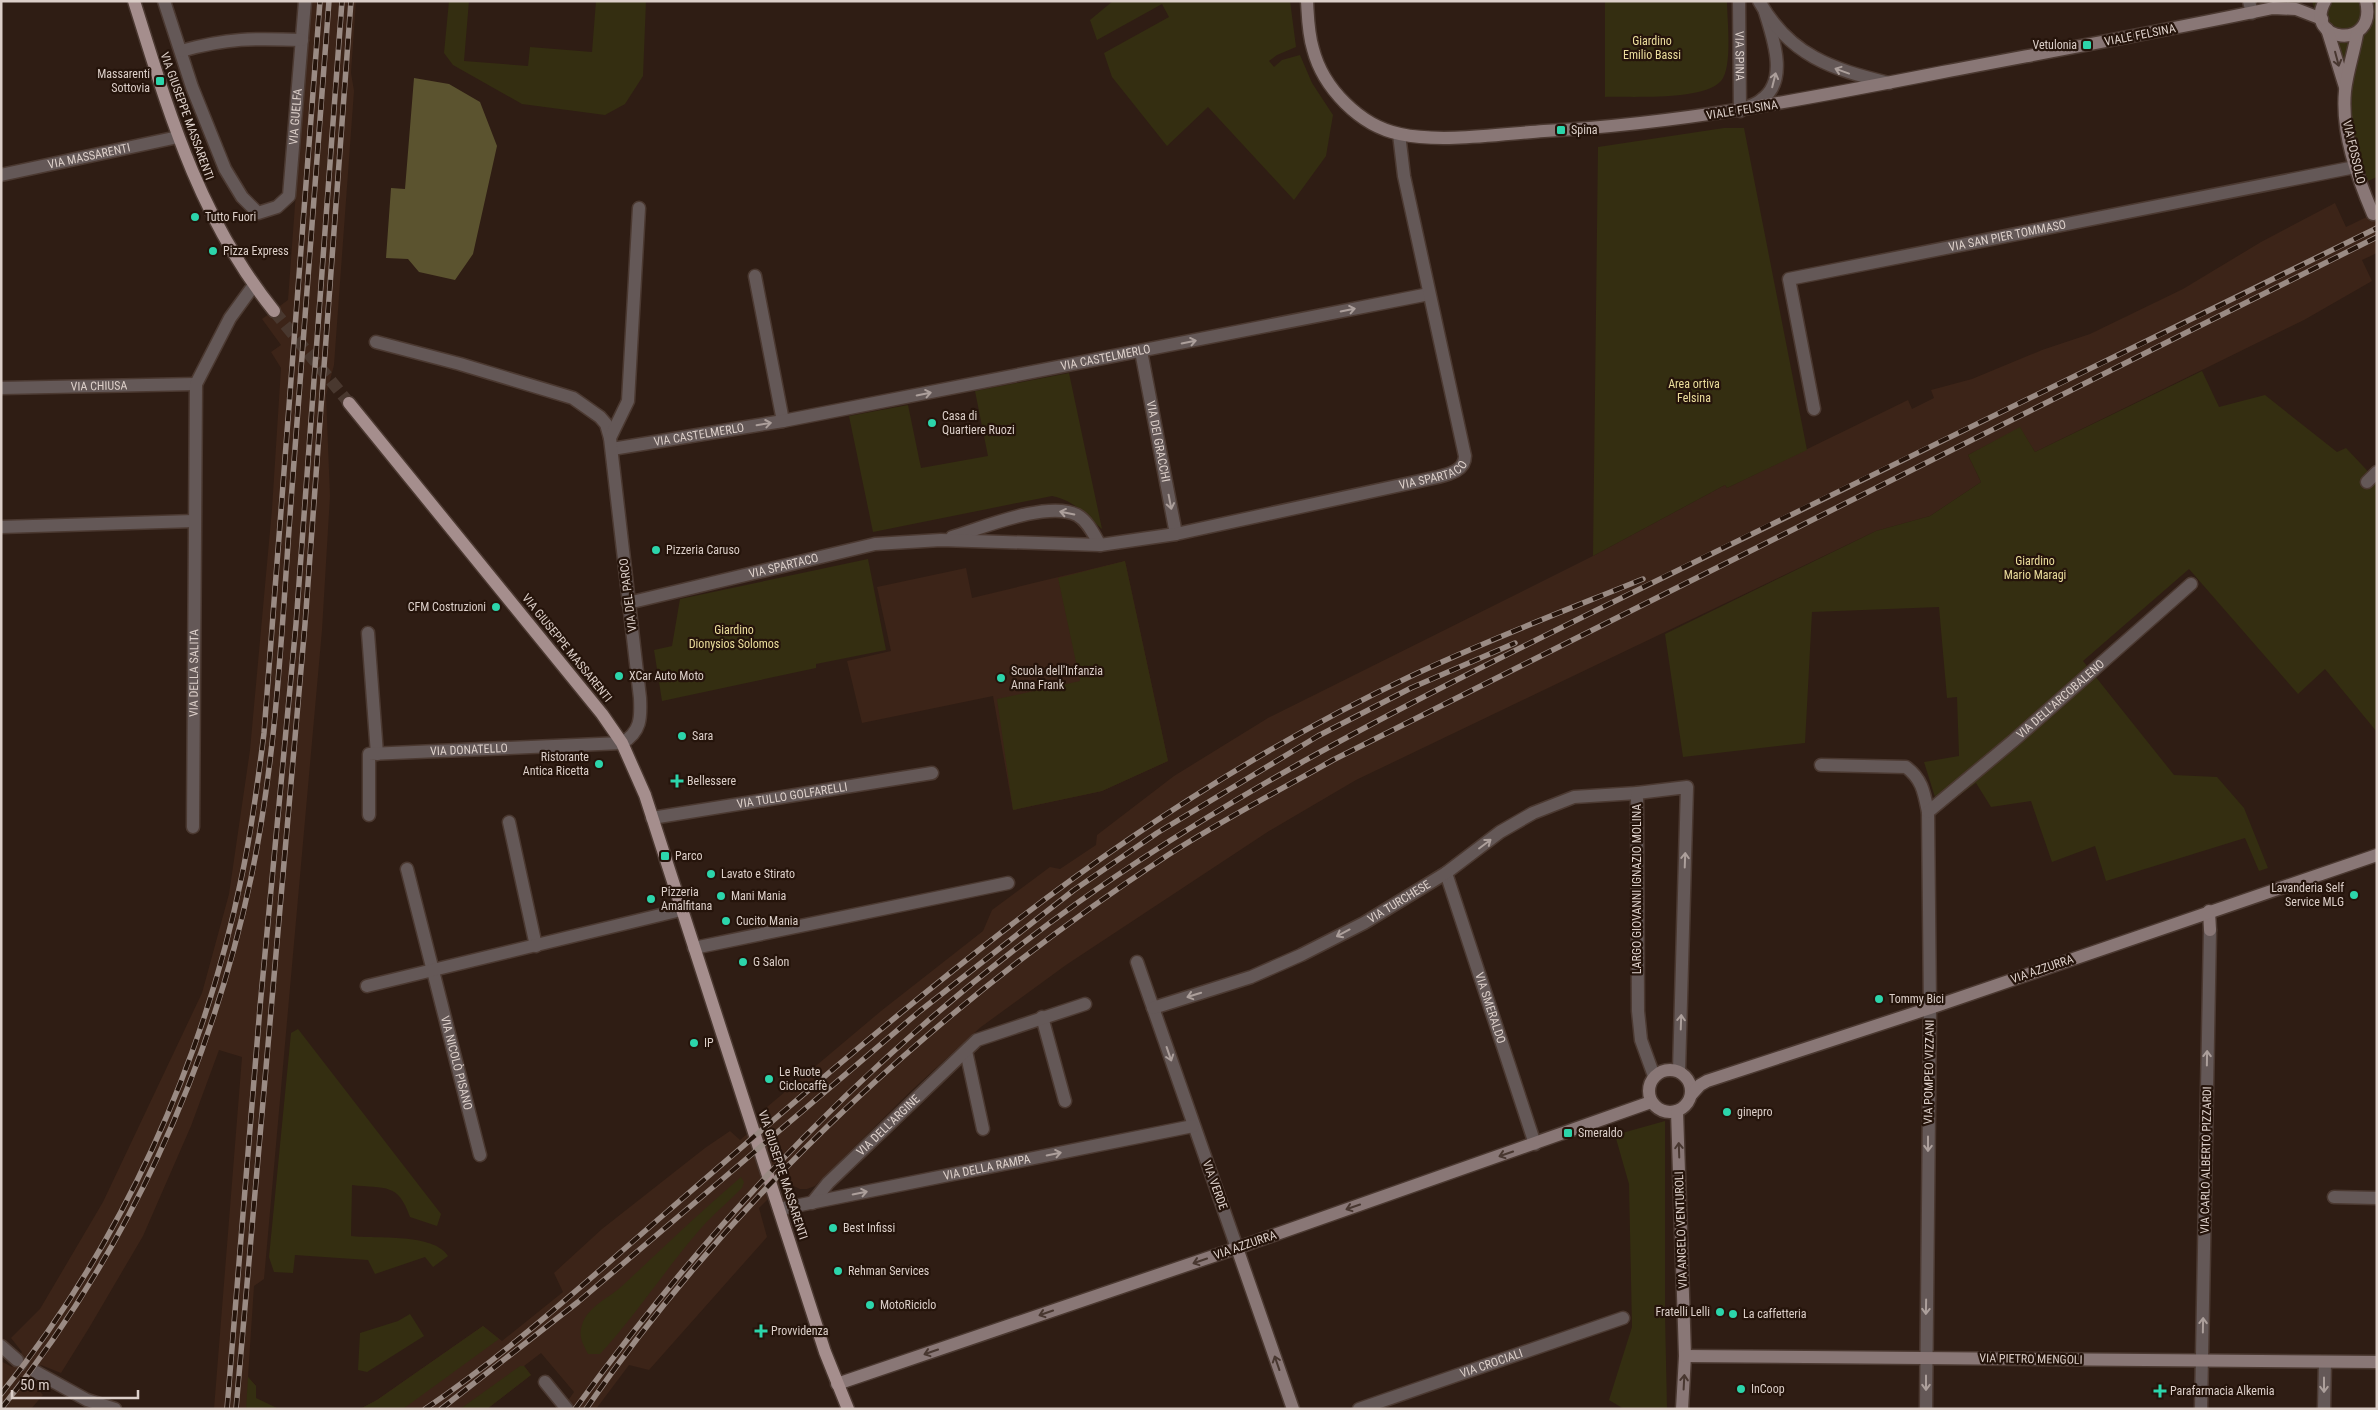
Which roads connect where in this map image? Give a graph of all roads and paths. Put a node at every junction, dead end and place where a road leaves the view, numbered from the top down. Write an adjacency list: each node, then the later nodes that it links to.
1 (134, 1): 20 (main road, VIA GIUSEPPE MASSARENTI)
2 (164, 1): 15 (street, VIA GIUSEPPE MASSARENTI)
3 (305, 1): 14 (street, VIA GUELFA)
4 (1307, 1): 19 (street, VIALE FELSINA)
5 (1739, 1): 18 (street, VIA SPINA)
6 (2279, 1): 10 (street, VIALE FELSINA)
7 (2325, 1): 12 (street)
8 (2366, 1): 11 (street)
9 (1762, 7): 16 (street, one-way to 9); 18 (street, one-way to 9)
10 (2250, 7): 12 (street, VIALE FELSINA); 16 (street, VIALE FELSINA)
11 (2373, 13): 13 (street)
12 (2325, 24): 13 (street, VIALE FELSINA); 17 (street, VIA FOSSOLO, one-way to 17)
13 (2357, 34): 17 (street, VIA FOSSOLO)
14 (302, 40): 15 (street); 24 (street, VIA GUELFA)
15 (181, 51): 24 (street, VIA GIUSEPPE MASSARENTI)
16 (1889, 83): 18 (street, VIALE FELSINA)
17 (2345, 89): 21 (street, VIA FOSSOLO)
18 (1740, 111): 19 (street, VIALE FELSINA)
19 (1399, 134): 28 (street, VIA SPARTACO)
20 (178, 138): 22 (street, VIA MASSARENTI); 27 (main road, VIA GIUSEPPE MASSARENTI)
21 (2355, 167): 25 (street, VIA FOSSOLO); 35 (street, VIA SAN PIER TOMMASO)
22 (1, 175)
23 (639, 208): 37 (street)
24 (258, 213)
25 (2373, 214)
26 (755, 276): 36 (street)
27 (254, 285): 29 (main road, VIA GIUSEPPE MASSARENTI); 32 (street, VIA DELLA SALITA)
28 (1429, 294): 31 (street, VIA CASTELMERLO, one-way to 28); 42 (street, VIA SPARTACO)
29 (274, 311)
30 (376, 342): 37 (street, VIA DEL PARCO)
31 (1141, 351): 36 (street, VIA CASTELMERLO, one-way to 31); 42 (street, VIA DEI GRACCHI, one-way to 42)
32 (196, 384): 33 (street, VIA CHIUSA); 40 (street, VIA DELLA SALITA)
33 (1, 388)
34 (349, 403): 48 (main road, VIA GIUSEPPE MASSARENTI)
35 (1814, 410)
36 (783, 421): 37 (street, VIA CASTELMERLO, one-way to 36)
37 (611, 444): 46 (street, VIA DEL PARCO)
38 (2377, 472): 39 (street)
39 (2367, 482)
40 (194, 521): 41 (street); 57 (street, VIA DELLA SALITA)
41 (1, 527)
42 (1176, 534): 44 (street, VIA SPARTACO)
43 (941, 540): 44 (street, VIA SPARTACO); 44 (street, VIA SPARTACO, one-way to 43); 46 (street, VIA SPARTACO)
44 (1100, 545)
45 (2191, 584): 53 (street, VIA DELL'ARCOBALENO)
46 (628, 603): 48 (street, VIA DEL PARCO)
47 (368, 633): 49 (street)
48 (622, 743): 49 (street, VIA DONATELLO); 55 (main road, VIA GIUSEPPE MASSARENTI)
49 (377, 754): 54 (street)
50 (1822, 765): 53 (street, VIA POMPEO VIZZANI)
51 (932, 772): 55 (street, VIA TULLO GOLFARELLI)
52 (1637, 793): 60 (street, VIA TURCHESE, one-way to 52); 74 (street, LARGO GIOVANNI IGNAZIO MOLINA, one-way to 52); 75 (street, LARGO GIOVANNI IGNAZIO MOLINA)
53 (1928, 812): 71 (street, VIA POMPEO VIZZANI)
54 (370, 815)
55 (652, 818): 62 (main road, VIA GIUSEPPE MASSARENTI)
56 (509, 822): 64 (street)
57 (193, 827)
58 (2377, 854): 63 (street, VIA AZZURRA)
59 (407, 869): 67 (street, VIA NICOLÒ PISANO)
60 (1446, 873): 70 (street, VIA TURCHESE, one-way to 70); 83 (street, VIA SMERALDO)
61 (1008, 883): 65 (street)
62 (681, 910): 64 (street); 65 (main road, VIA GIUSEPPE MASSARENTI)
63 (2209, 911): 71 (street, VIA AZZURRA); 95 (street, VIA CARLO ALBERTO PIZZARDI, one-way to 63)
64 (536, 946): 67 (street)
65 (694, 948): 88 (main road, VIA GIUSEPPE MASSARENTI)
66 (1137, 962): 70 (street, VIA VERDE)
67 (432, 970): 68 (street); 84 (street, VIA NICOLÒ PISANO)
68 (367, 986)
69 (1084, 1004): 72 (street, VIA DELL'ARGINE)
70 (1153, 1008): 81 (street, VIA VERDE, one-way to 81)
71 (1930, 1008): 76 (street, VIA AZZURRA); 93 (street, VIA POMPEO VIZZANI, one-way to 93)
72 (1042, 1017): 73 (street, VIA DELL'ARGINE); 78 (street)
73 (966, 1050): 82 (street); 87 (street, VIA DELL'ARGINE)
74 (1682, 1073): 75 (street); 76 (street); 77 (street)
75 (1654, 1076): 79 (street)
76 (1706, 1081): 77 (street, VIA AZZURRA)
77 (1691, 1095): 80 (street)
78 (1065, 1101)
79 (1651, 1102): 80 (street); 83 (street, VIA AZZURRA)
80 (1677, 1111): 92 (street, VIA ANGELO VENTUROLI, one-way to 80)
81 (1193, 1126): 87 (street, VIA DELLA RAMPA, one-way to 81); 89 (street, VIA VERDE)
82 (983, 1128)
83 (1535, 1144): 89 (street, VIA AZZURRA, one-way to 89)
84 (480, 1156)
85 (2334, 1197): 86 (street)
86 (2377, 1198)
87 (812, 1203): 88 (street, VIA DELLA RAMPA)
88 (780, 1209): 100 (main road, VIA GIUSEPPE MASSARENTI)
89 (1237, 1248): 100 (street, VIA AZZURRA, one-way to 100); 104 (street, VIA VERDE, one-way to 89)
90 (1623, 1318): 105 (street, VIA CROCIALI)
91 (1, 1346): 94 (street)
92 (1685, 1356): 93 (street, VIA PIETRO MENGOLI); 106 (street, VIA ANGELO VENTUROLI, one-way to 92)
93 (1926, 1358): 95 (street, VIA PIETRO MENGOLI); 107 (street, VIA POMPEO VIZZANI, one-way to 107)
94 (17, 1360)
95 (2202, 1361): 96 (street, VIA PIETRO MENGOLI); 108 (street, VIA CARLO ALBERTO PIZZARDI)
96 (2325, 1362): 97 (street, VIA PIETRO MENGOLI); 109 (street, one-way to 109)
97 (2377, 1362)
98 (36, 1372): 101 (street)
99 (545, 1382): 102 (street)
100 (837, 1384): 103 (main road, VIA GIUSEPPE MASSARENTI)
101 (115, 1409)
102 (567, 1409)
103 (848, 1409)
104 (1292, 1409)
105 (1359, 1409)
106 (1682, 1409)
107 (1926, 1409)
108 (2201, 1409)
109 (2324, 1409)

